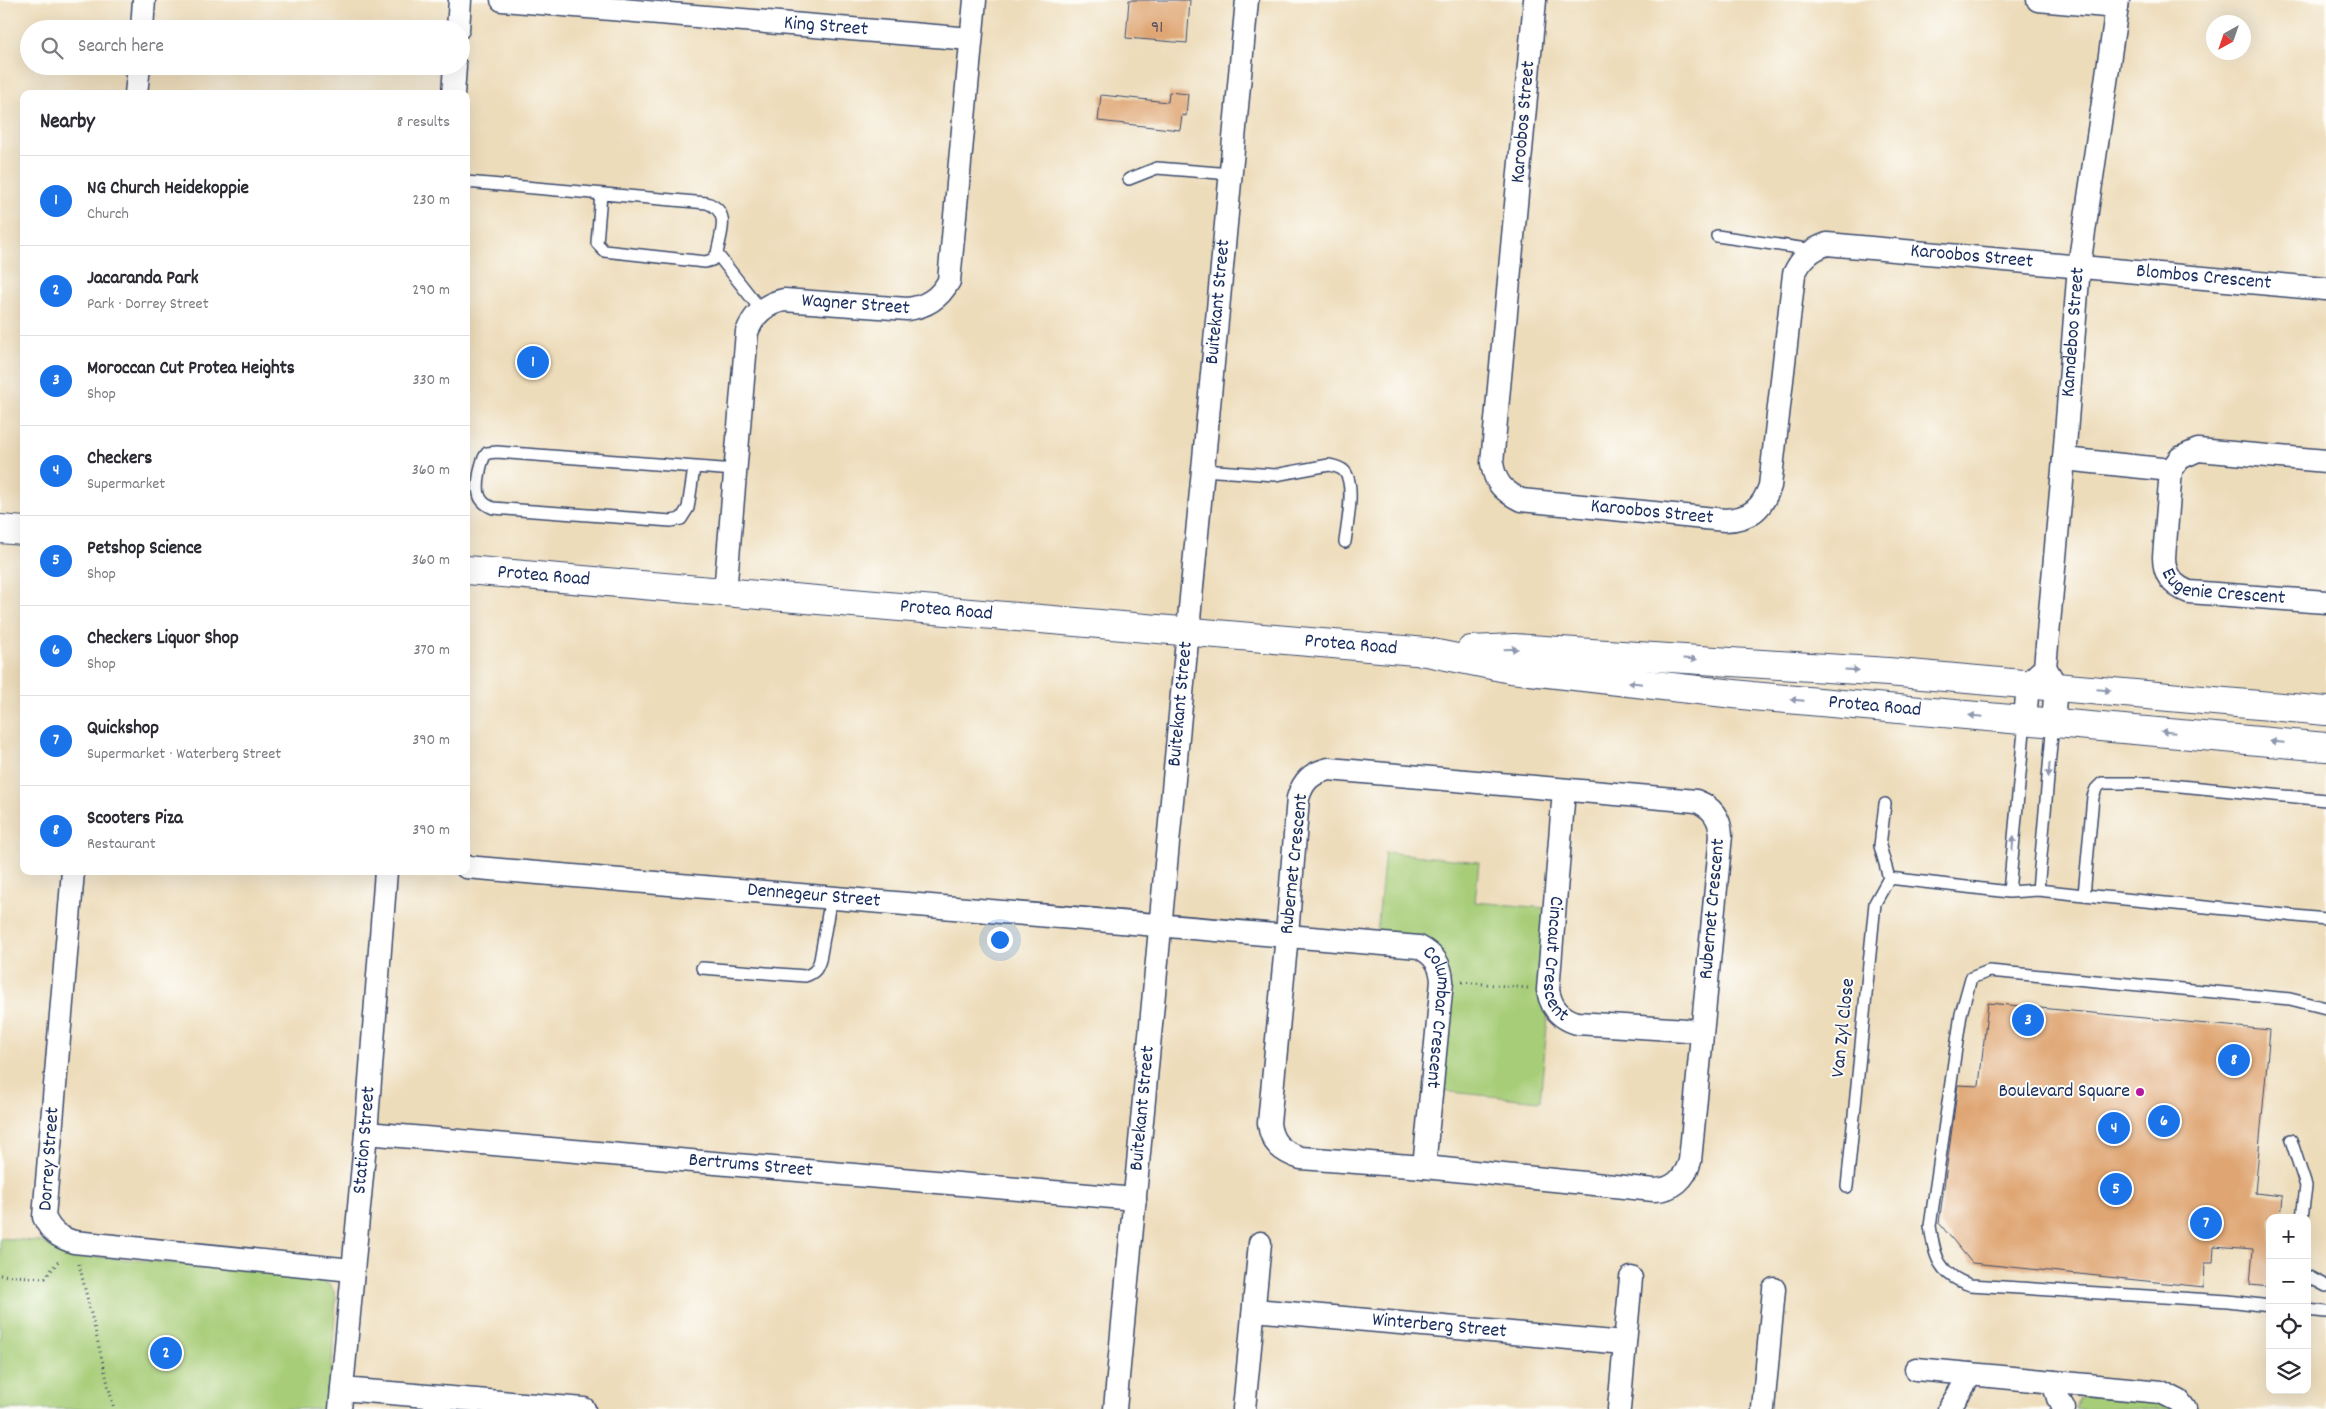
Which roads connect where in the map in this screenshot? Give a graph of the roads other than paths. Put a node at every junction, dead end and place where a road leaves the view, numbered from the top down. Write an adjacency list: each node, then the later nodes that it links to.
1 (144, 0): 9 (street)
2 (460, 0): 10 (street)
3 (502, 0): 11 (street, King Street)
4 (975, 0): 11 (street, Wagner Street)
5 (1247, 0): 16 (street, Buitekant Street)
6 (1535, 0): 21 (street, Karoobos Street)
7 (2038, 0): 8 (street)
8 (2118, 4): 23 (street, Kamdeboo Street)
9 (143, 20)
10 (459, 20)
11 (971, 39): 25 (street, Wagner Street)
12 (137, 75): 14 (street)
13 (454, 75): 15 (street)
14 (136, 90)
15 (453, 90)
16 (1231, 174): 17 (lane); 30 (street, Buitekant Street)
17 (1128, 179)
18 (470, 182): 19 (lane)
19 (601, 194): 22 (lane); 22 (lane)
20 (1717, 236): 21 (lane)
21 (1814, 250): 23 (street, Karoobos Street)
22 (717, 254): 25 (lane)
23 (2079, 266): 24 (street, Blombos Crescent); 26 (street, Kamdeboo Street)
24 (2326, 289)
25 (761, 310): 29 (street)
26 (2064, 458): 31 (street); 40 (street, Kamdeboo Street)
27 (2326, 461): 31 (street)
28 (694, 468): 28 (lane); 29 (lane)
29 (735, 470): 36 (street)
30 (1202, 470): 34 (lane); 38 (street, Buitekant Street)
31 (2172, 470): 37 (street, Eugenie Crescent)
32 (0, 529): 33 (street)
33 (20, 531)
34 (1345, 542)
35 (470, 570): 36 (street, Protea Road)
36 (725, 593): 38 (street, Protea Road)
37 (2326, 602)
38 (1189, 631): 39 (street, Protea Road); 57 (street, Buitekant Street)
39 (1427, 652): 40 (street, Protea Road, one-way to 40); 42 (street, Protea Road, one-way to 39)
40 (2043, 679): 41 (street, Protea Road, one-way to 41); 42 (street, Kamdeboo Street); 43 (street, Kamdeboo Street)
41 (2326, 711)
42 (2025, 720): 43 (street, Protea Road); 53 (lane, one-way to 42)
43 (2053, 722): 44 (street, Protea Road, one-way to 43); 52 (lane, one-way to 52)
44 (2326, 747)
45 (1564, 790): 58 (street, Rubernet Crescent); 61 (street, Cincaut Crescent); 61 (street, Rubernet Crescent)
46 (2326, 800): 54 (lane)
47 (1884, 804): 51 (lane)
48 (470, 866): 55 (street, Dennegeur Street)
49 (73, 875): 69 (street, Dorrey Street)
50 (386, 875): 62 (street, Station Street)
51 (1890, 878): 53 (lane); 65 (lane, Van Zyl Close)
52 (2038, 890): 53 (lane); 54 (lane)
53 (2009, 892)
54 (2084, 895): 56 (lane)
55 (831, 898): 57 (street, Dennegeur Street); 59 (lane)
56 (2326, 919)
57 (1161, 926): 58 (street, Dennegeur Street); 66 (street, Buitekant Street)
58 (1287, 935): 64 (street, Columbar Crescent); 64 (street, Rubernet Crescent)
59 (702, 968)
60 (2326, 1008): 74 (lane)
61 (1702, 1031): 64 (street, Rubernet Crescent)
62 (366, 1133): 66 (street, Bertrums Street); 69 (street, Station Street)
63 (2291, 1140): 67 (lane)
64 (1424, 1167)
65 (1847, 1187)
66 (1135, 1199): 84 (street, Buitekant Street)
67 (2302, 1214)
68 (1260, 1243): 75 (street)
69 (352, 1270): 82 (street, Station Street)
70 (1631, 1278): 78 (street)
71 (2311, 1278): 72 (lane)
72 (2326, 1286)
73 (1774, 1289): 87 (street)
74 (2266, 1306)
75 (1254, 1310): 78 (street, Winterberg Street); 85 (street)
76 (2311, 1310): 77 (lane)
77 (2326, 1312)
78 (1624, 1343): 86 (street)
79 (1916, 1369): 80 (street)
80 (1972, 1374): 81 (street); 88 (street)
81 (2053, 1382): 89 (street); 90 (street)
82 (341, 1399): 83 (street)
83 (584, 1409)
84 (1115, 1409)
85 (1244, 1409)
86 (1619, 1409)
87 (1763, 1409)
88 (1949, 1409)
89 (2064, 1409)
90 (2185, 1409)

